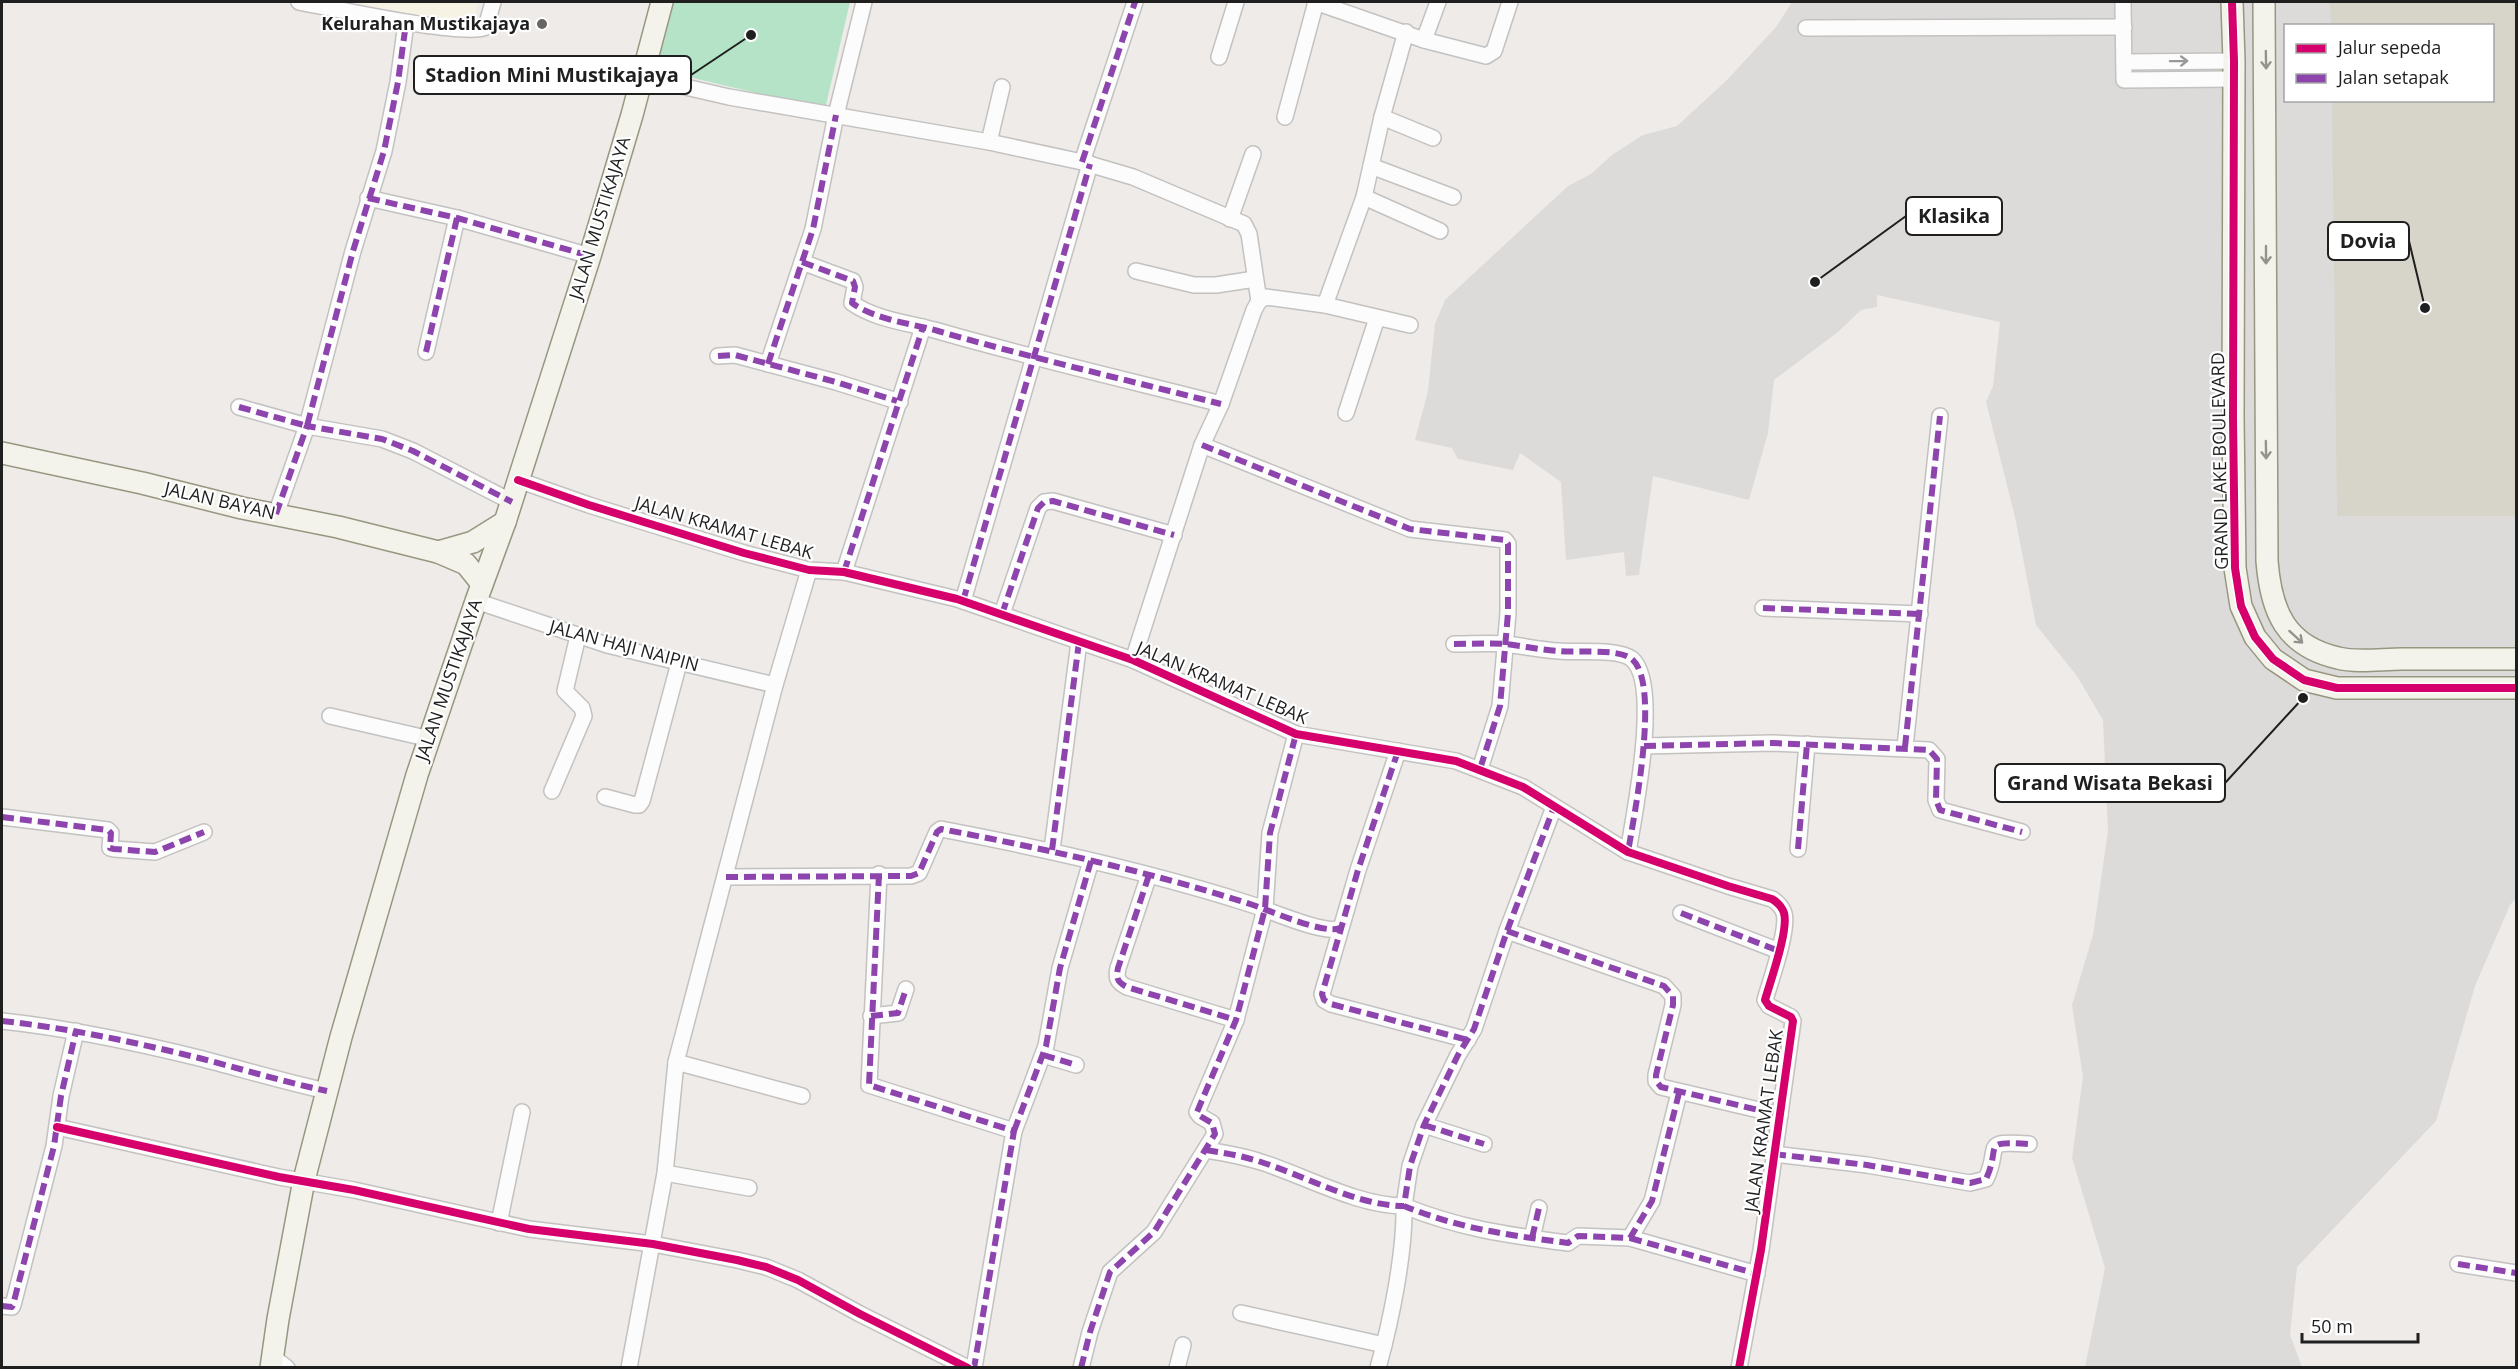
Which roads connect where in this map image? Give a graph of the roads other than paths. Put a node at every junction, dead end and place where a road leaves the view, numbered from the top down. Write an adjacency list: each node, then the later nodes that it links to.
1 (299, 2): 13 (street)
2 (494, 2): 13 (street)
3 (662, 2): 21 (main road, JALAN MUSTIKAJAYA)
4 (864, 2): 23 (street)
5 (1135, 2): 29 (street)
6 (1236, 2): 18 (street)
7 (1316, 2): 16 (street); 24 (street)
8 (1438, 2): 17 (street)
9 (1510, 2): 17 (street)
10 (2123, 2): 14 (street)
11 (2232, 2): 20 (main road, GRAND LAKE BOULEVARD)
12 (2264, 2): 55 (main road, one-way to 55)
13 (406, 23): 33 (street)
14 (2124, 27): 15 (street); 19 (street)
15 (1806, 28)
16 (1406, 32): 17 (street); 25 (street)
17 (1424, 40)
18 (1219, 57)
19 (2124, 62): 20 (street, one-way to 20); 20 (street)
20 (2234, 70): 56 (main road, GRAND LAKE BOULEVARD)
21 (642, 77): 23 (street); 37 (main road, JALAN MUSTIKAJAYA)
22 (1002, 87): 27 (street)
23 (836, 115): 27 (street); 38 (street)
24 (1285, 117)
25 (1382, 117): 26 (street); 30 (street)
26 (1433, 138)
27 (989, 142): 29 (street)
28 (1253, 154): 35 (street)
29 (1086, 163): 35 (street); 48 (street)
30 (1371, 166): 31 (street); 32 (street)
31 (1364, 197): 36 (street); 42 (street)
32 (1453, 197)
33 (368, 198): 34 (street); 57 (street)
34 (457, 218): 37 (street); 46 (street)
35 (1230, 219): 40 (street)
36 (1440, 231)
37 (590, 256): 60 (main road, JALAN MUSTIKAJAYA)
38 (802, 262): 45 (street); 49 (street)
39 (1137, 271): 40 (street)
40 (1255, 279): 41 (street)
41 (1259, 301): 42 (street); 51 (street)
42 (1325, 305): 43 (street)
43 (1377, 318): 44 (street); 53 (street)
44 (1410, 325)
45 (923, 327): 48 (street); 50 (street)
46 (426, 352)
47 (718, 356): 49 (street)
48 (1033, 358): 51 (street); 69 (street)
49 (768, 364): 50 (street)
50 (900, 402): 67 (street)
51 (1221, 404): 58 (street)
52 (239, 408): 57 (street)
53 (1346, 413)
54 (1940, 416): 72 (street)
55 (2265, 417): 56 (main road); 77 (main road, one-way to 77)
56 (2233, 418): 81 (main road, GRAND LAKE BOULEVARD)
57 (307, 426): 61 (street); 62 (street)
58 (1202, 445): 64 (street); 76 (street)
59 (2, 453): 62 (main road, JALAN BAYAN)
60 (518, 480): 61 (main road, JALAN MUSTIKAJAYA); 66 (street, JALAN KRAMAT LEBAK)
61 (512, 502): 63 (main road, JALAN MUSTIKAJAYA)
62 (276, 514): 65 (main road, JALAN BAYAN)
63 (505, 522): 65 (main road, JALAN BAYAN); 68 (main road, JALAN MUSTIKAJAYA)
64 (1174, 535): 71 (street); 78 (street)
65 (438, 552): 68 (main road, JALAN BAYAN)
66 (809, 570): 67 (street, JALAN KRAMAT LEBAK); 80 (street)
67 (844, 572): 69 (street, JALAN KRAMAT LEBAK)
68 (479, 592): 73 (street, JALAN HAJI NAIPIN); 84 (main road, JALAN MUSTIKAJAYA)
69 (963, 601): 71 (street, JALAN KRAMAT LEBAK)
70 (1763, 608): 72 (street)
71 (1002, 614): 74 (street, JALAN KRAMAT LEBAK)
72 (1920, 614): 87 (street)
73 (578, 636): 79 (street, JALAN HAJI NAIPIN); 90 (street)
74 (1079, 642): 78 (street, JALAN KRAMAT LEBAK); 97 (street)
75 (1454, 644): 76 (street)
76 (1504, 644): 86 (street); 89 (street)
77 (2517, 659)
78 (1133, 660): 83 (street, JALAN KRAMAT LEBAK)
79 (679, 663): 80 (street, JALAN HAJI NAIPIN); 91 (street)
80 (775, 685): 102 (street)
81 (2517, 688)
82 (330, 716): 84 (street)
83 (1296, 734): 88 (street, JALAN KRAMAT LEBAK); 103 (street)
84 (430, 739): 117 (main road, JALAN MUSTIKAJAYA)
85 (1807, 744): 86 (street); 87 (street); 96 (street)
86 (1644, 746): 98 (street)
87 (1905, 747): 95 (street)
88 (1398, 751): 89 (street, JALAN KRAMAT LEBAK); 105 (street)
89 (1480, 769): 92 (street, JALAN KRAMAT LEBAK)
90 (552, 791)
91 (605, 797)
92 (1554, 807): 98 (street, JALAN KRAMAT LEBAK); 106 (street)
93 (2, 817): 94 (street)
94 (204, 832)
95 (2022, 832)
96 (1798, 849)
97 (1052, 850): 99 (street); 100 (street)
98 (1628, 852): 107 (street, JALAN KRAMAT LEBAK)
99 (1091, 861): 101 (street); 114 (street)
100 (879, 874): 102 (street); 109 (street)
101 (1149, 875): 103 (street); 110 (street)
102 (726, 877): 115 (street)
103 (1265, 909): 105 (street); 110 (street)
104 (1681, 913): 107 (street)
105 (1340, 928): 113 (street)
106 (1507, 932): 113 (street); 118 (street)
107 (1779, 951): 121 (street, JALAN KRAMAT LEBAK)
108 (906, 989): 109 (street)
109 (871, 1016): 124 (street)
110 (1236, 1020): 127 (street)
111 (2, 1021): 112 (street)
112 (76, 1031): 117 (street); 123 (street)
113 (1468, 1040): 122 (street)
114 (1042, 1055): 116 (street); 124 (street)
115 (676, 1062): 119 (street); 129 (street)
116 (1076, 1065)
117 (327, 1091): 130 (main road, JALAN MUSTIKAJAYA)
118 (1679, 1093): 121 (street); 136 (street)
119 (802, 1096)
120 (522, 1112): 134 (street)
121 (1780, 1115): 128 (street, JALAN KRAMAT LEBAK)
122 (1424, 1125): 125 (street); 132 (street)
123 (57, 1127): 130 (street); 141 (street)
124 (1014, 1131): 148 (street)
125 (1484, 1144)
126 (2029, 1144): 128 (street)
127 (1206, 1150): 132 (street); 149 (street)
128 (1774, 1154): 139 (street, JALAN KRAMAT LEBAK)
129 (665, 1173): 131 (street); 137 (street)
130 (304, 1180): 134 (street); 145 (main road, JALAN MUSTIKAJAYA)
131 (749, 1188)
132 (1404, 1206): 135 (street); 144 (street)
133 (1539, 1208): 135 (street)
134 (498, 1223): 137 (street)
135 (1532, 1238): 136 (street)
136 (1630, 1239): 139 (street)
137 (653, 1244): 146 (street); 147 (street)
138 (2458, 1264): 140 (street)
139 (1757, 1274): 152 (street, JALAN KRAMAT LEBAK)
140 (2517, 1274)
141 (2, 1306)
142 (1241, 1313): 144 (street)
143 (1183, 1345): 150 (street)
144 (1384, 1345): 151 (street)
145 (277, 1364)
146 (629, 1368)
147 (968, 1368)
148 (974, 1368)
149 (1081, 1368)
150 (1177, 1368)
151 (1378, 1368)
152 (1739, 1368)

